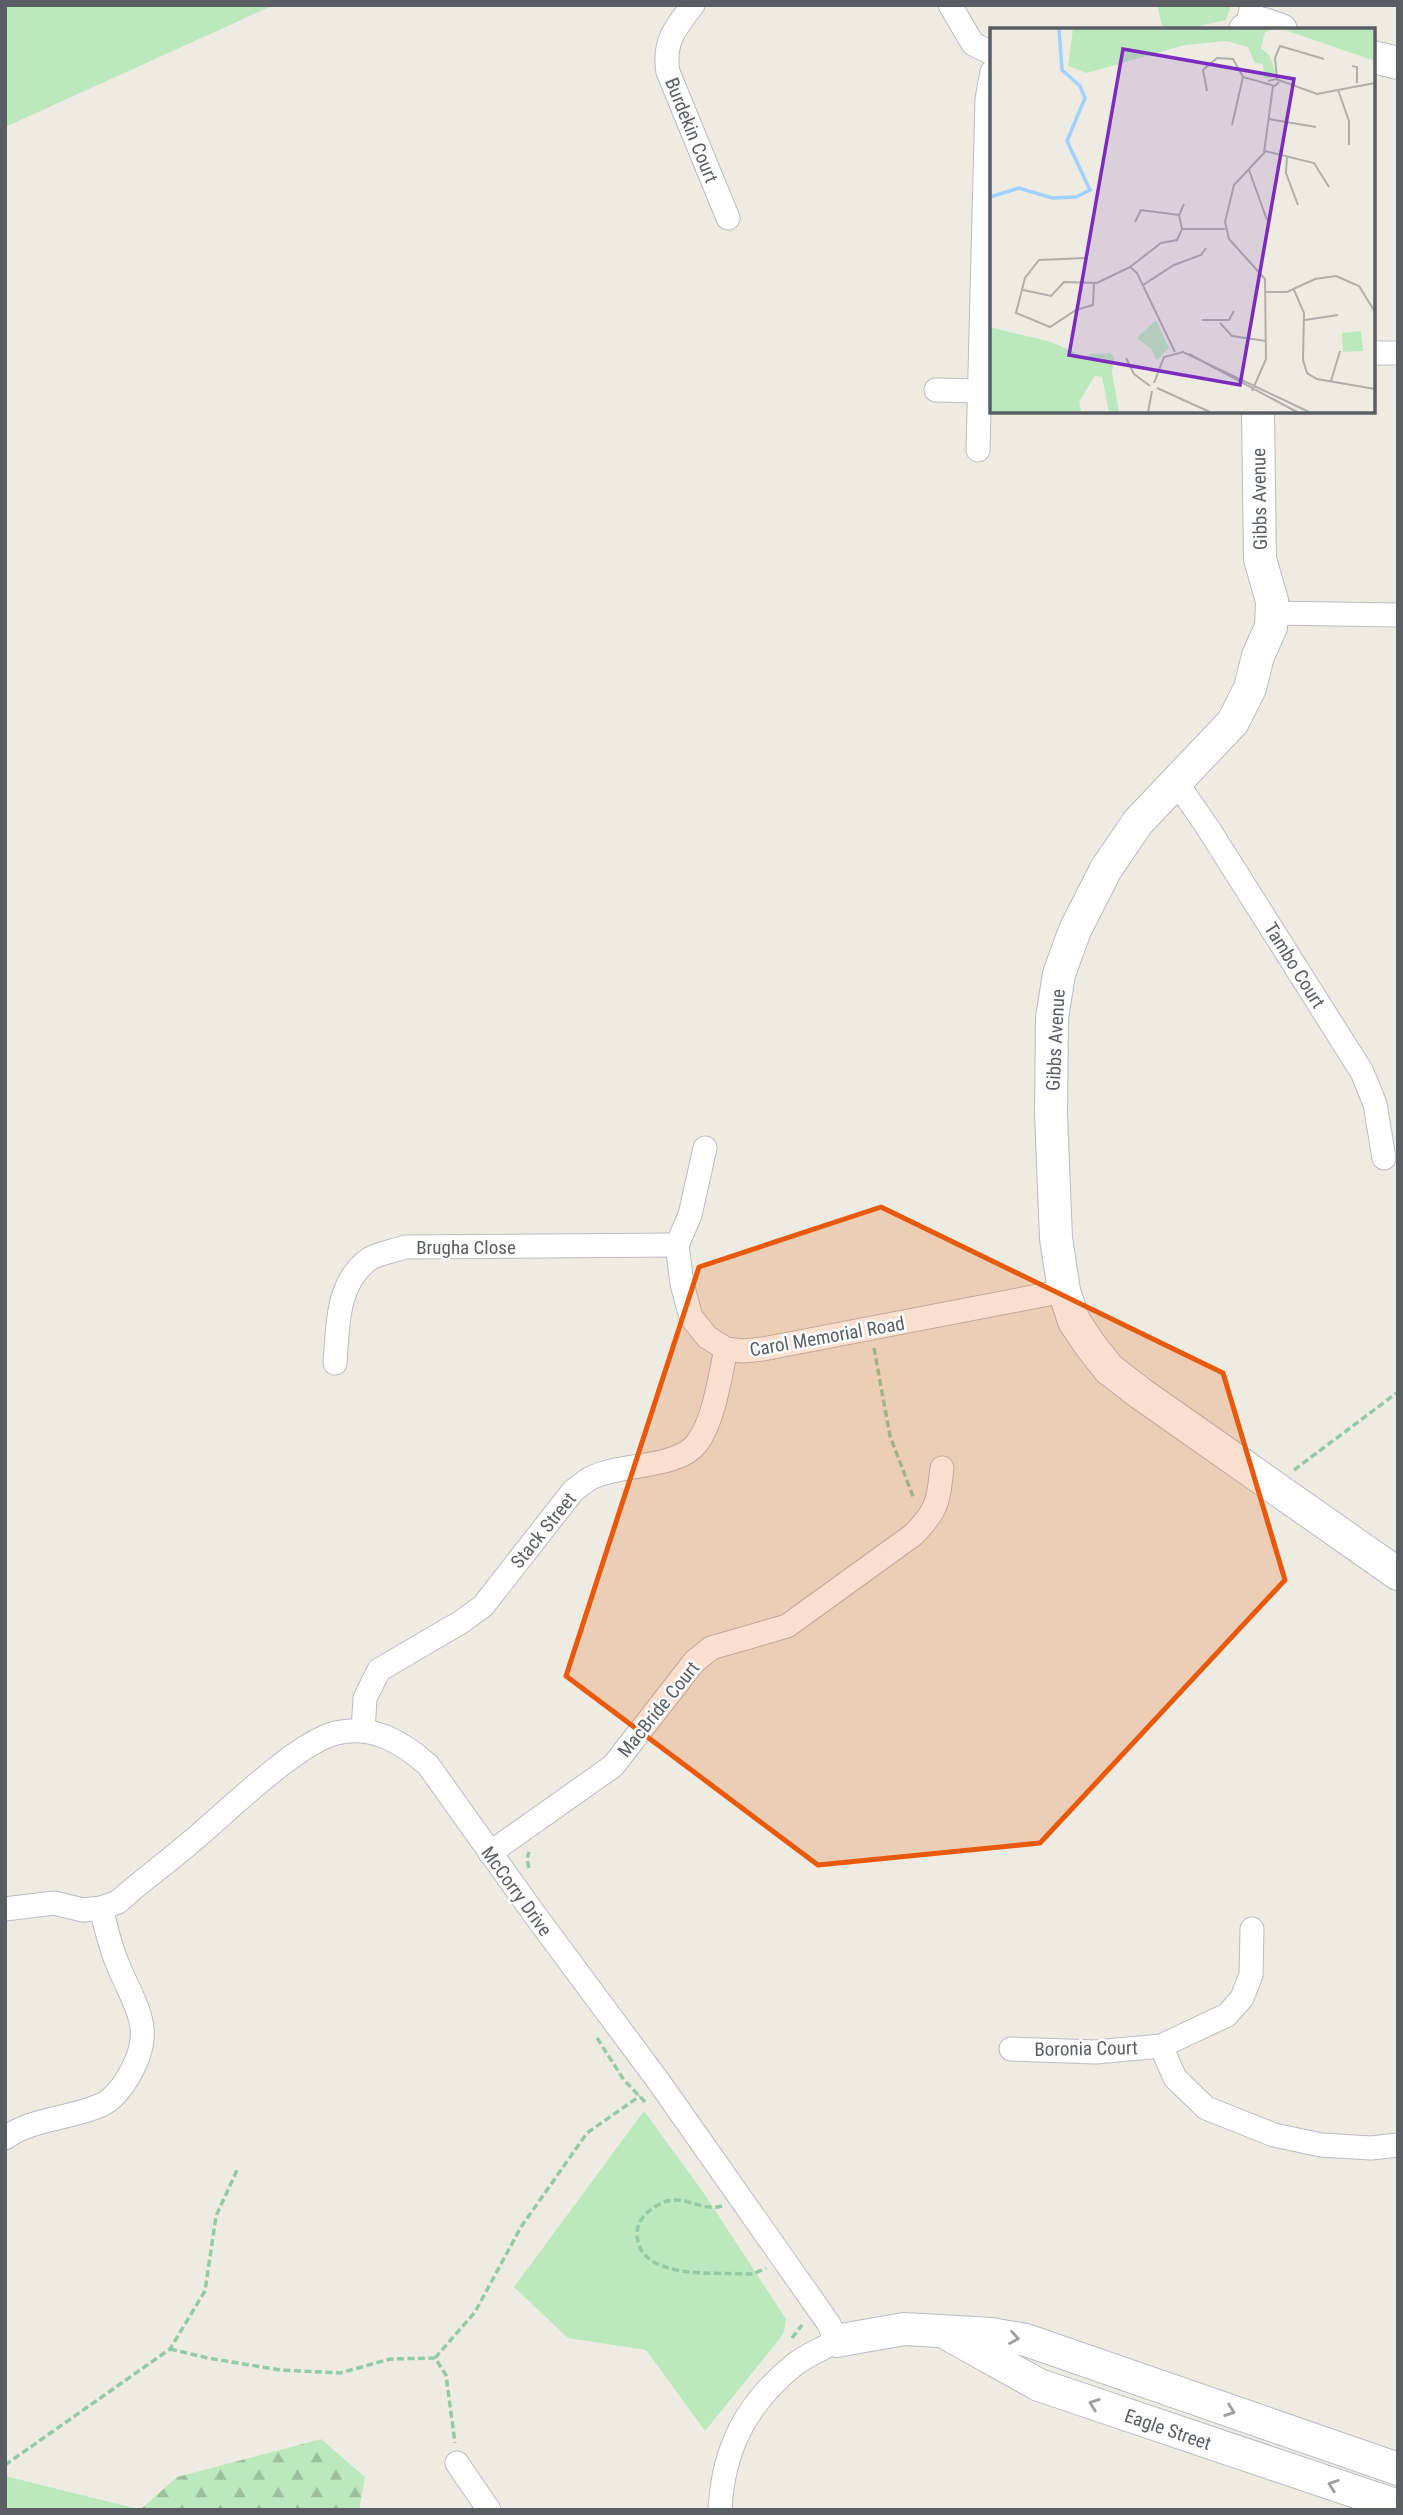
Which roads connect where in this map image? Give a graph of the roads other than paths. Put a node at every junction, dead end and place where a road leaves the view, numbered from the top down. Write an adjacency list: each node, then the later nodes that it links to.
1 (693, 5): 7 (street, Burdekin Court)
2 (950, 5): 3 (street)
3 (990, 52)
4 (1375, 57): 5 (street)
5 (1398, 63)
6 (990, 86): 11 (street)
7 (728, 218)
8 (1375, 353): 9 (street)
9 (1398, 353)
10 (936, 390): 11 (street)
11 (980, 391): 13 (street)
12 (1258, 413): 14 (street, Gibbs Avenue)
13 (978, 450)
14 (1272, 613): 15 (street); 16 (street, Gibbs Avenue)
15 (1398, 615)
16 (1177, 783): 18 (street, Tambo Court); 20 (street, Gibbs Avenue)
17 (705, 1148): 19 (street)
18 (1384, 1158)
19 (677, 1245): 21 (street, Carol Memorial Road); 22 (street, Brugha Close)
20 (1064, 1291): 21 (street, Carol Memorial Road); 24 (street, Gibbs Avenue)
21 (726, 1349): 25 (street, Stack Street)
22 (335, 1363)
23 (942, 1468): 26 (street, MacBride Court)
24 (1398, 1574)
25 (363, 1731): 26 (street, McCorry Drive); 27 (street, McCorry Drive)
26 (490, 1853): 35 (street, McCorry Drive)
27 (100, 1908): 28 (street); 32 (street)
28 (5, 1909)
29 (1252, 1929): 30 (street, Boronia Court)
30 (1161, 2046): 31 (street, Boronia Court); 33 (street, Boronia Court)
31 (1011, 2049)
32 (5, 2138)
33 (1398, 2145)
34 (947, 2333): 35 (street, Eagle Street); 37 (street, Eagle Street, one-way to 37); 38 (street, Eagle Street, one-way to 34)
35 (836, 2341): 40 (street, Eagle Street)
36 (457, 2463): 39 (street)
37 (1398, 2469)
38 (1398, 2507)
39 (489, 2510)
40 (720, 2510)

